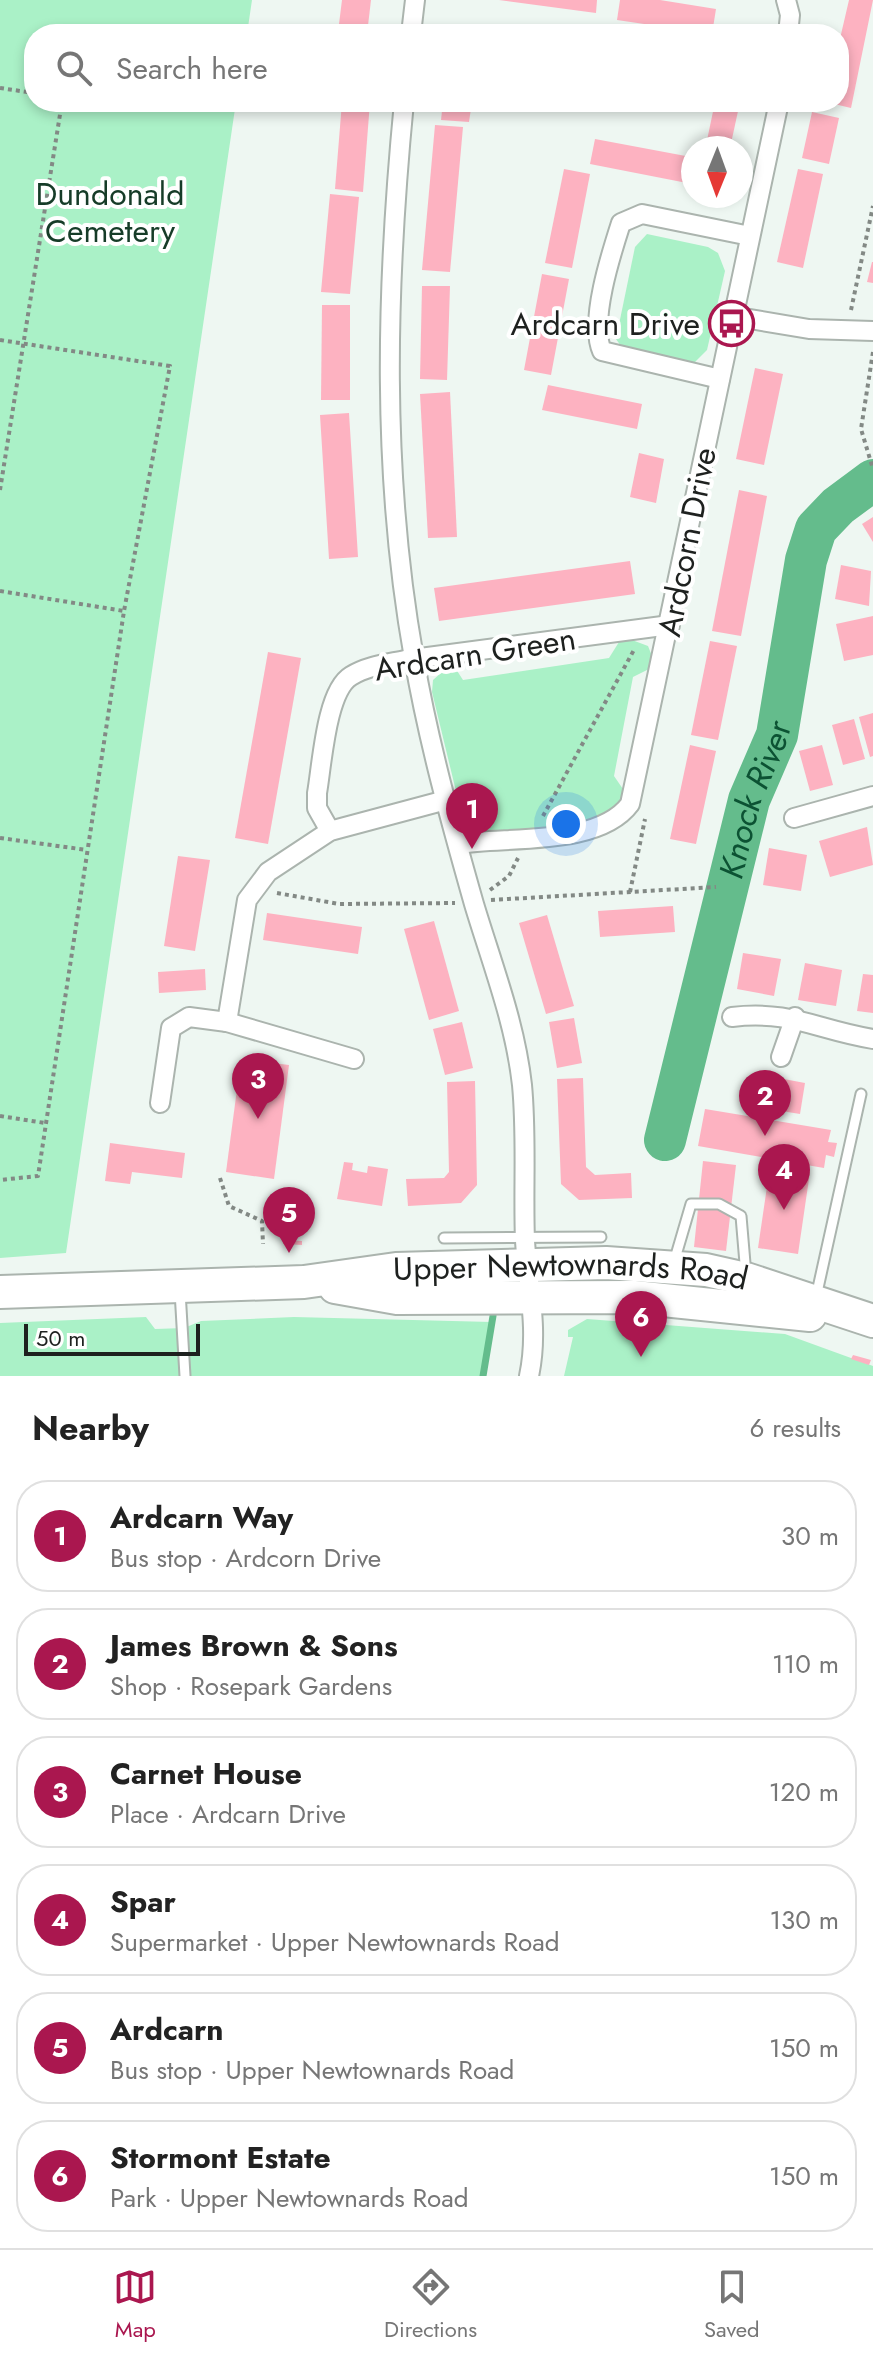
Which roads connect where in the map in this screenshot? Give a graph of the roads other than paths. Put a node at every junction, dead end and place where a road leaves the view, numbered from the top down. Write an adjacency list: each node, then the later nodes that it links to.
1 (415, 0): 3 (street)
2 (786, 0): 4 (street)
3 (412, 24)
4 (789, 24)
5 (403, 112): 12 (street)
6 (777, 112): 7 (street, Ardcorn Drive)
7 (750, 236): 8 (street, Ardcorn Drive); 10 (street)
8 (732, 316): 9 (street); 10 (street, Ardcorn Drive)
9 (873, 331)
10 (720, 379): 11 (street, Ardcorn Drive)
11 (670, 625): 12 (street, Ardcarn Green); 17 (street, Ardcorn Drive)
12 (414, 658): 14 (street); 16 (street, Ardcarn Green)
13 (873, 796): 15 (street)
14 (446, 800): 16 (street); 17 (street)
15 (794, 818)
16 (330, 831): 20 (street)
17 (458, 844): 28 (street)
18 (732, 1017): 19 (street)
19 (795, 1017): 21 (street); 22 (street)
20 (227, 1022): 23 (street); 25 (street)
21 (873, 1039)
22 (781, 1057)
23 (354, 1059)
24 (861, 1094): 35 (lane)
25 (160, 1103)
26 (601, 1237): 28 (lane)
27 (444, 1238): 28 (lane)
28 (526, 1251): 29 (highway, Upper Newtownards Road); 31 (highway, Upper Newtownards Road); 34 (street)
29 (672, 1267): 30 (highway, Upper Newtownards Road); 30 (lane)
30 (746, 1279): 35 (highway, Upper Newtownards Road)
31 (304, 1282): 32 (highway, Upper Newtownards Road); 34 (highway, Upper Newtownards Road)
32 (180, 1284): 33 (highway, Upper Newtownards Road); 37 (lane)
33 (0, 1292)
34 (531, 1298): 35 (highway, Upper Newtownards Road); 38 (street)
35 (824, 1304): 36 (highway, Upper Newtownards Road)
36 (873, 1321)
37 (185, 1376)
38 (529, 1376)

